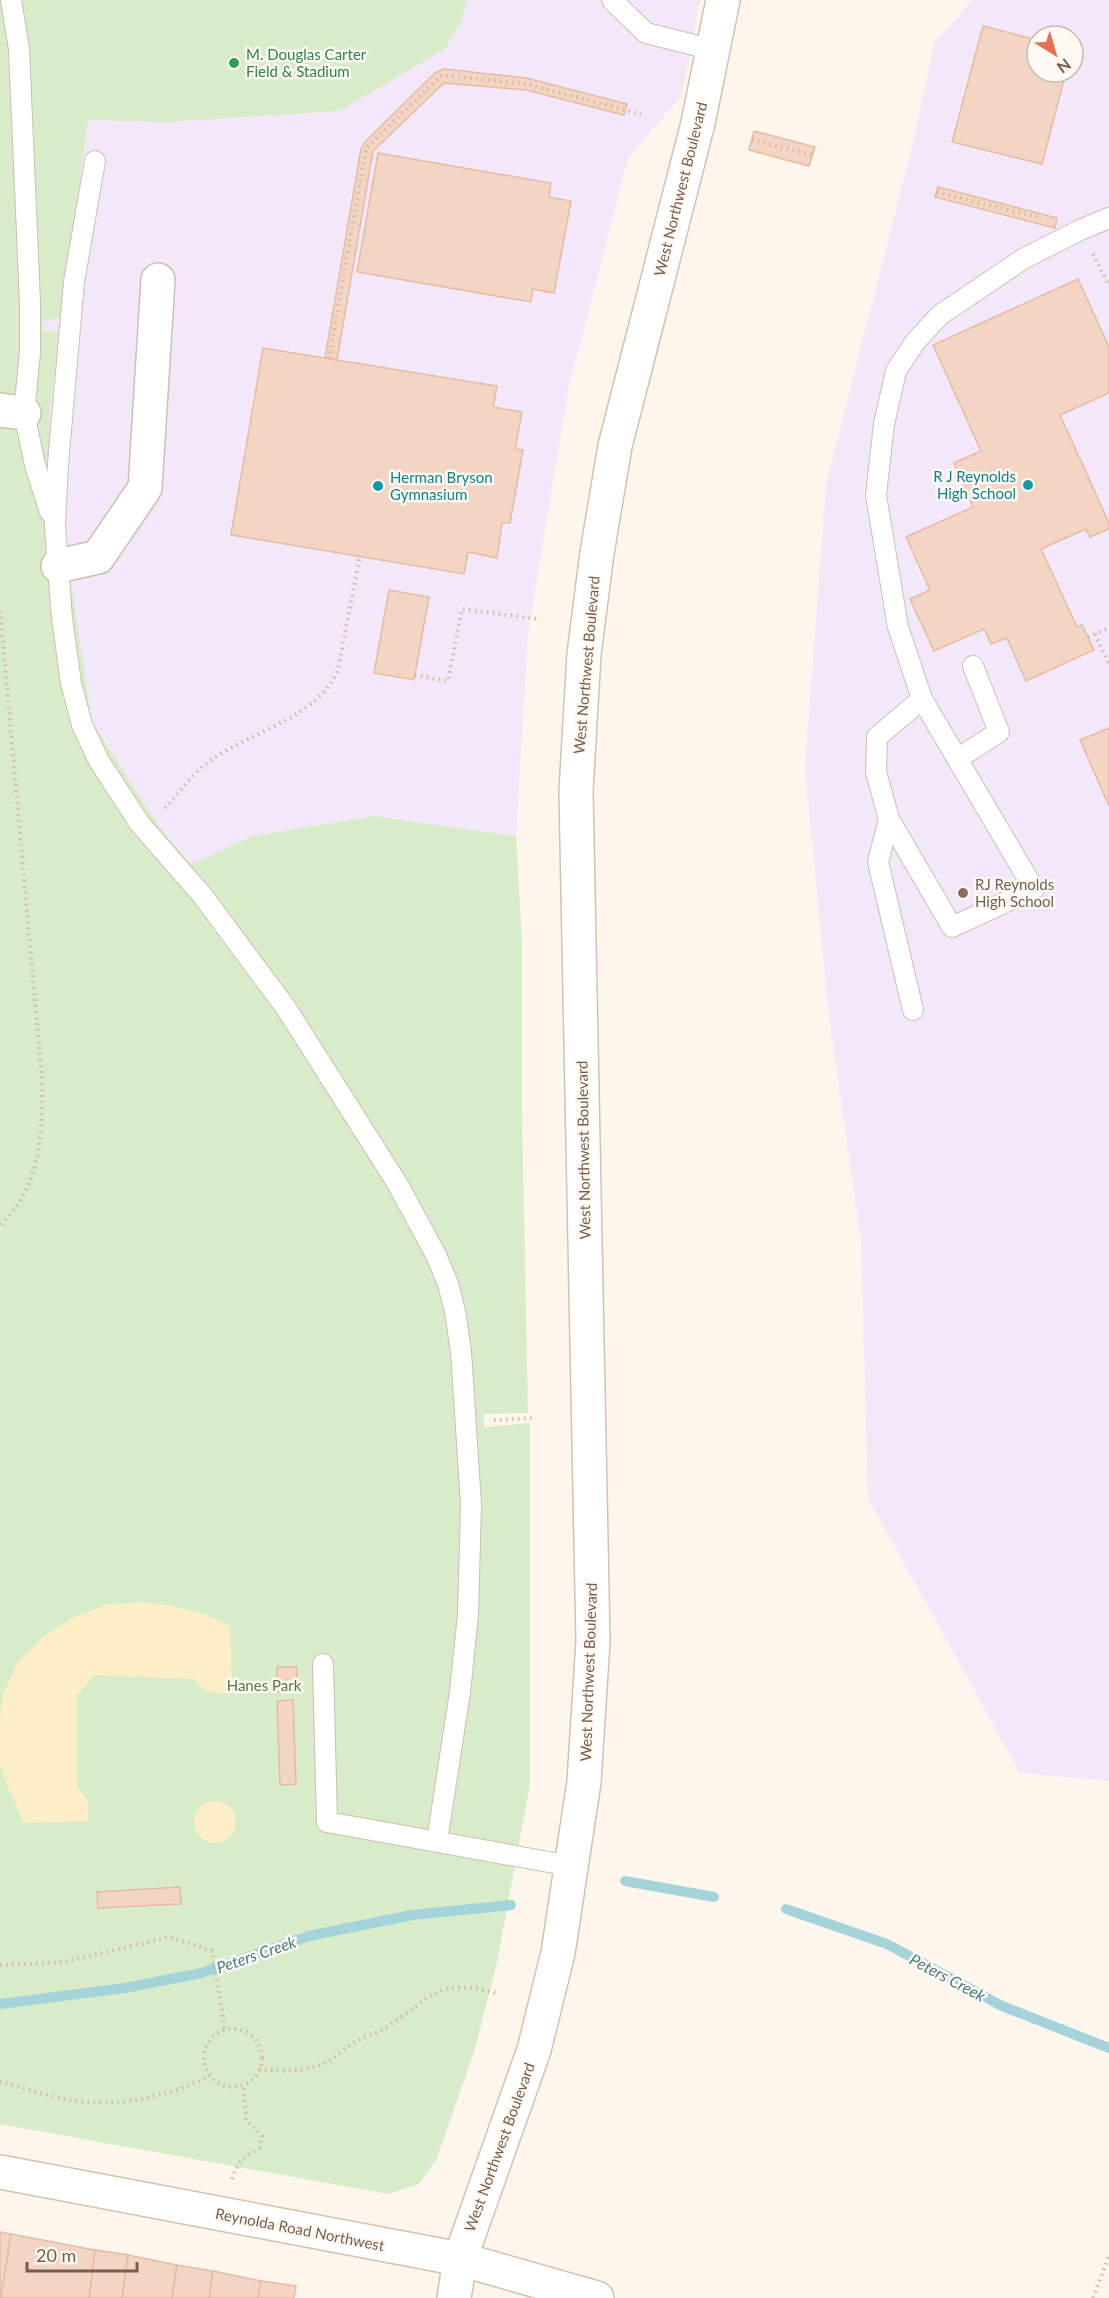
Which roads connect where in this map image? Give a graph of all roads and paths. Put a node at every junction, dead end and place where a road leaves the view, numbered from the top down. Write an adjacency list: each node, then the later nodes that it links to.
1 (11, 0): 12 (lane)
2 (612, 0): 4 (lane)
3 (723, 0): 4 (main road, West Northwest Boulevard)
4 (714, 50): 34 (main road, West Northwest Boulevard)
5 (641, 114): 11 (path)
6 (752, 140): 7 (path)
7 (812, 155)
8 (95, 161): 13 (lane)
9 (1109, 218): 24 (lane)
10 (159, 280): 15 (main road)
11 (329, 359)
12 (12, 412): 13 (lane)
13 (55, 526): 15 (lane)
14 (360, 556): 27 (path)
15 (58, 566): 27 (lane)
16 (0, 611): 29 (path)
17 (538, 619): 23 (path)
18 (1109, 627): 19 (path)
19 (1095, 634): 20 (path); 21 (path)
20 (1088, 638)
21 (1109, 665)
22 (973, 666): 25 (lane)
23 (415, 675)
24 (922, 699): 25 (lane); 26 (lane)
25 (957, 759): 26 (lane)
26 (889, 819): 28 (lane)
27 (145, 830): 31 (lane)
28 (913, 1010)
29 (0, 1227)
30 (535, 1418): 31 (path)
31 (466, 1421): 33 (lane)
32 (323, 1664): 33 (lane)
33 (437, 1841): 34 (lane)
34 (572, 1866): 45 (main road, West Northwest Boulevard)
35 (0, 1965): 37 (path)
36 (498, 1994): 38 (path)
37 (225, 2031): 38 (path); 39 (path)
38 (259, 2069): 41 (path)
39 (210, 2076): 40 (path); 41 (path)
40 (0, 2082)
41 (243, 2085): 43 (path)
42 (0, 2172): 45 (main road, Reynolda Road Northwest)
43 (232, 2179)
44 (1109, 2256): 48 (path)
45 (460, 2259): 46 (main road, West Northwest Boulevard); 47 (main road, Reynolda Road Northwest)
46 (454, 2298)
47 (595, 2298)
48 (1093, 2298)

